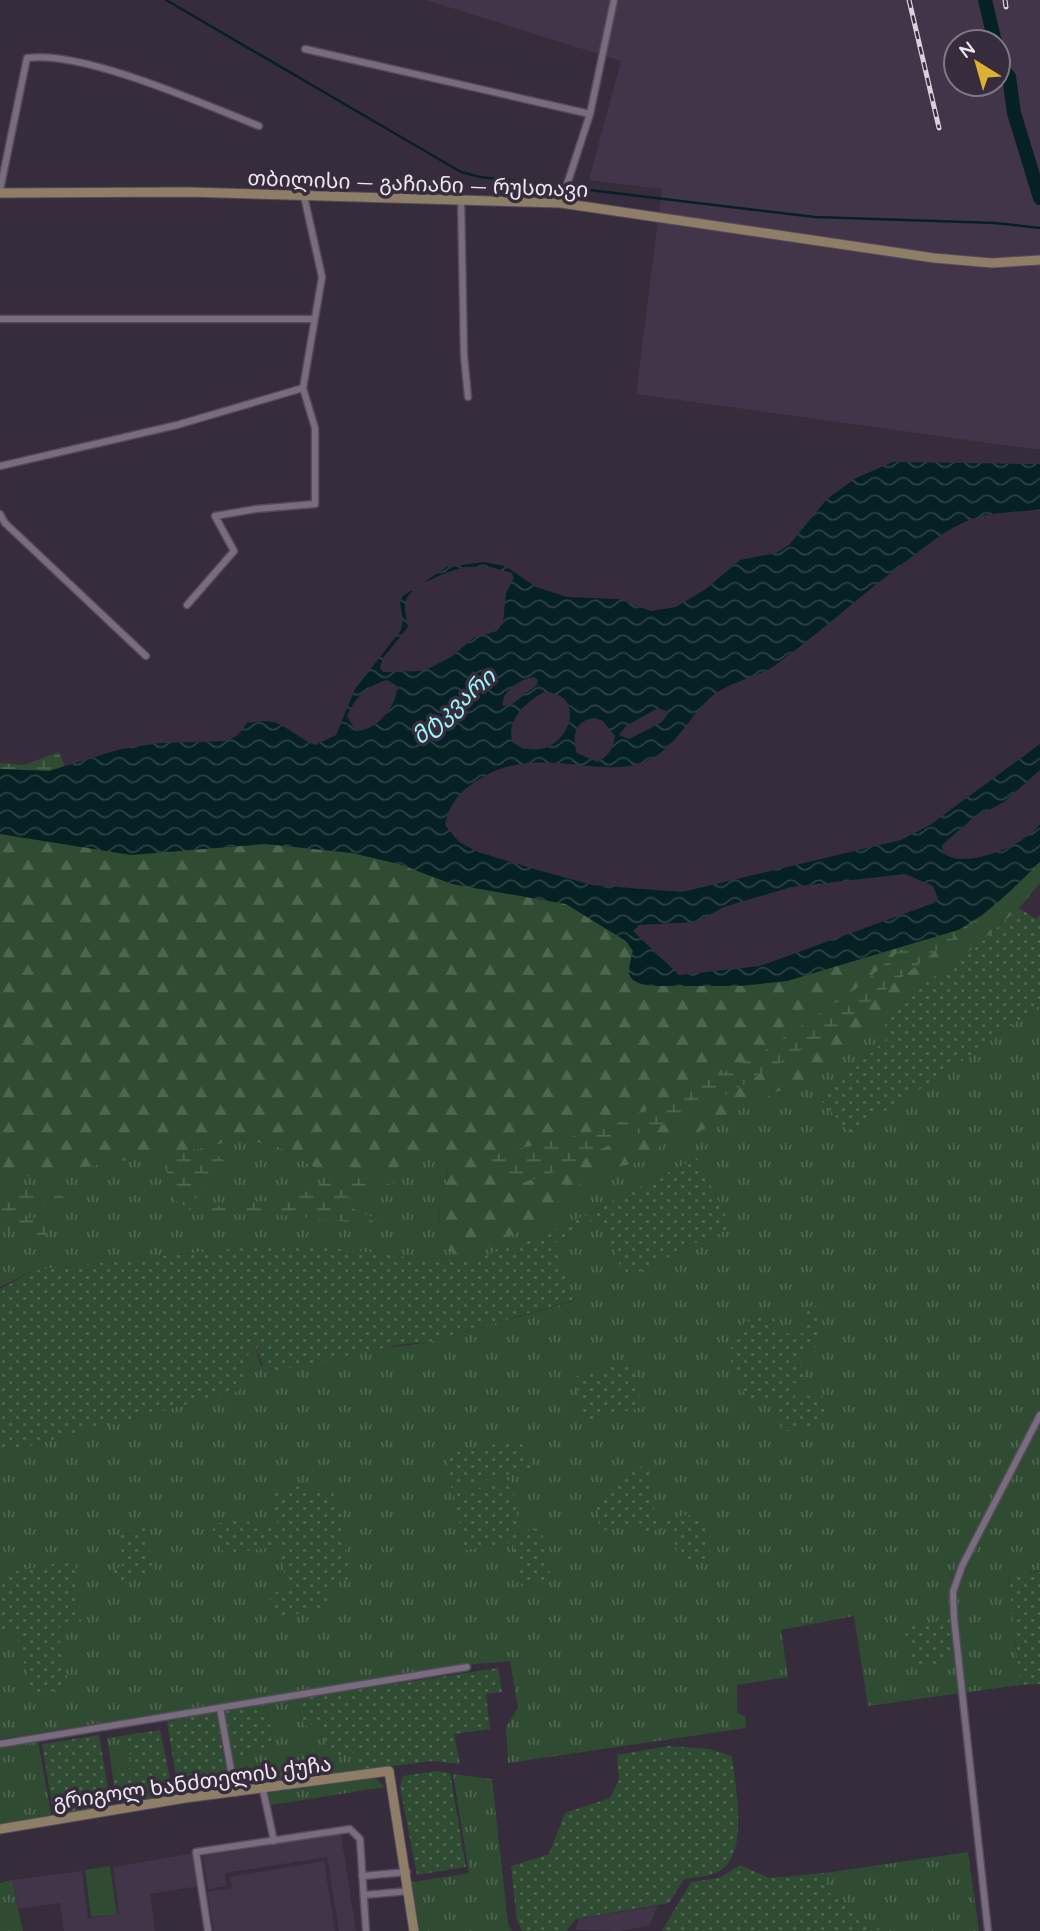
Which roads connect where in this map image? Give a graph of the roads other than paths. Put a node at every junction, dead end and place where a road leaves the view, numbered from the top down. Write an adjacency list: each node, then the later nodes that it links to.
1 (614, 0): 3 (street)
2 (305, 49): 3 (street)
3 (590, 114): 8 (street)
4 (259, 126): 5 (street)
5 (0, 191): 6 (main road, თბილისი — გაჩიანი — რუსთავი)
6 (304, 196): 7 (main road, თბილისი — გაჩიანი — რუსთავი); 11 (street)
7 (461, 198): 8 (main road, თბილისი — გაჩიანი — რუსთავი); 13 (street)
8 (561, 203): 9 (main road, თბილისი — გაჩიანი — რუსთავი)
9 (1038, 260)
10 (0, 319): 11 (street)
11 (314, 319): 12 (street)
12 (303, 388): 14 (street); 16 (street)
13 (468, 397)
14 (0, 466)
15 (0, 514): 17 (street)
16 (187, 605)
17 (146, 656)
18 (1040, 1415): 33 (street)
19 (467, 1667): 20 (street)
20 (220, 1708): 21 (street); 23 (street)
21 (0, 1744)
22 (263, 1790): 23 (main road, გრიგოლ ხანძთელის ქუჩა); 25 (street); 26 (main road, გრიგოლ ხანძთელის ქუჩა)
23 (234, 1793): 24 (main road, გრიგოლ ხანძთელის ქუჩა)
24 (0, 1829)
25 (274, 1841): 27 (street); 30 (street)
26 (407, 1872): 27 (street); 28 (main road)
27 (362, 1876): 29 (street)
28 (409, 1891): 29 (street); 32 (main road)
29 (364, 1895): 31 (street)
30 (208, 1931)
31 (366, 1931)
32 (414, 1931)
33 (988, 1931)

